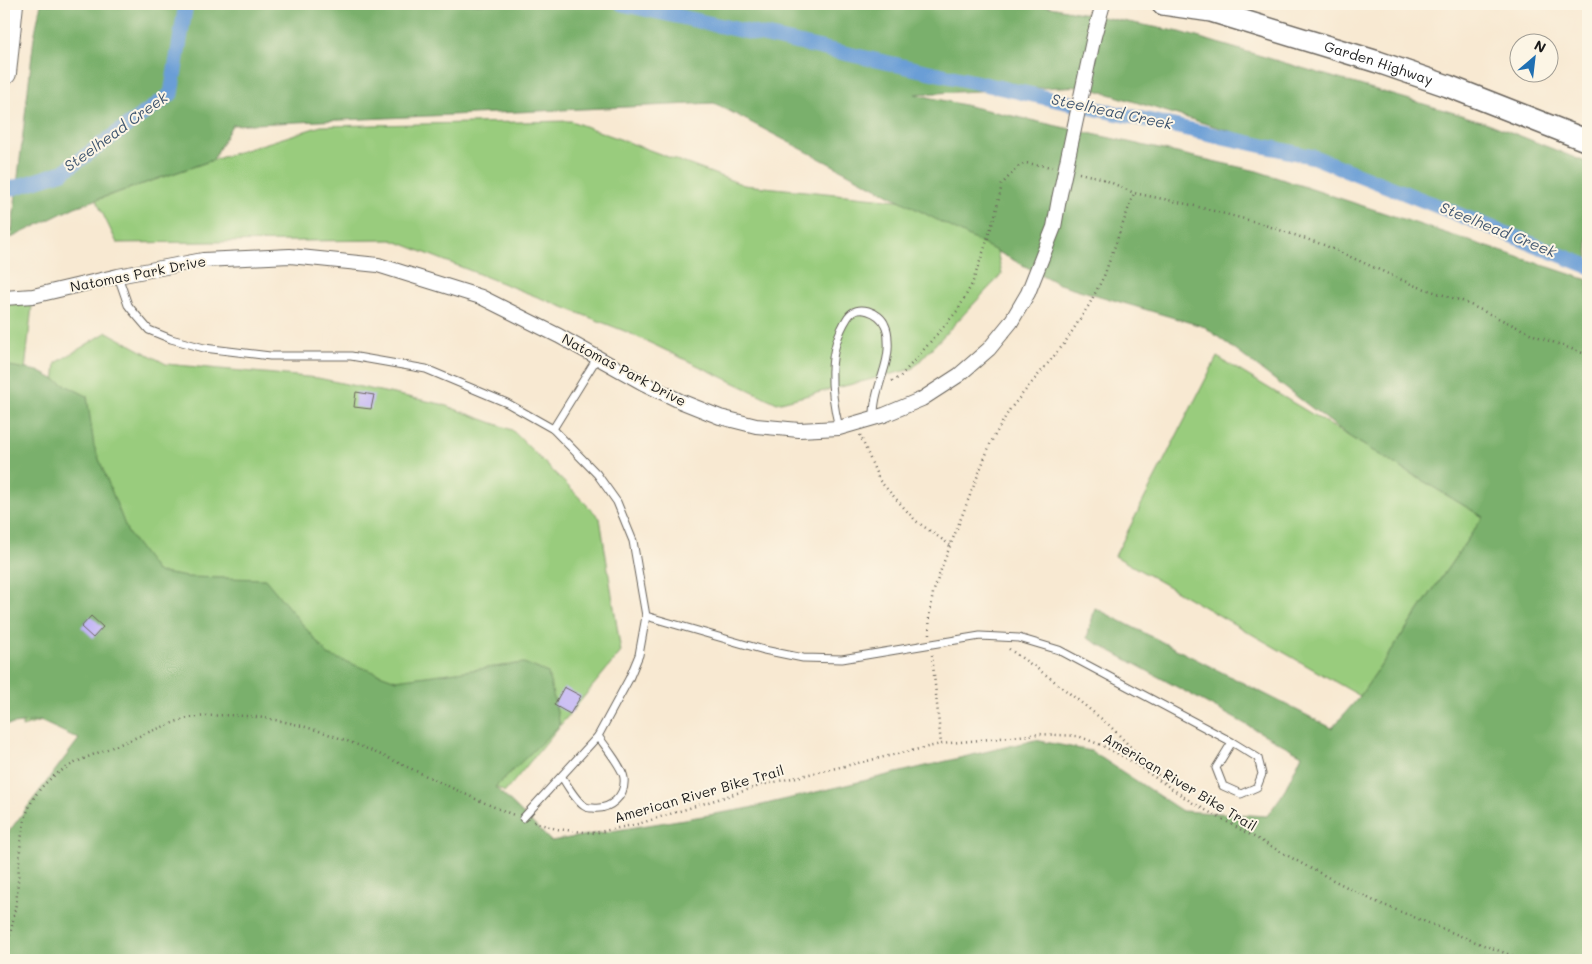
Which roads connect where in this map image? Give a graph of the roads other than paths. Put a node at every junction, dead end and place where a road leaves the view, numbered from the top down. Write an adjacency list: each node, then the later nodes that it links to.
1 (11, 4): 5 (highway)
2 (15, 4): 5 (highway)
3 (1103, 4): 11 (street, Natomas Park Drive, bridge)
4 (1163, 4): 7 (main road, Garden Highway)
5 (7, 38): 6 (highway)
6 (4, 73)
7 (1588, 141)
8 (118, 276): 9 (street, Natomas Park Drive); 10 (street, Natomas Park Drive); 13 (lane)
9 (4, 298)
10 (597, 358): 12 (street, Natomas Park Drive); 13 (lane)
11 (874, 418): 12 (street, Natomas Park Drive); 12 (lane)
12 (839, 428)
13 (553, 429): 14 (lane)
14 (646, 616): 15 (lane); 16 (lane)
15 (598, 736): 17 (lane); 17 (lane)
16 (1232, 742): 16 (lane)
17 (562, 777): 18 (lane)
18 (523, 818)

